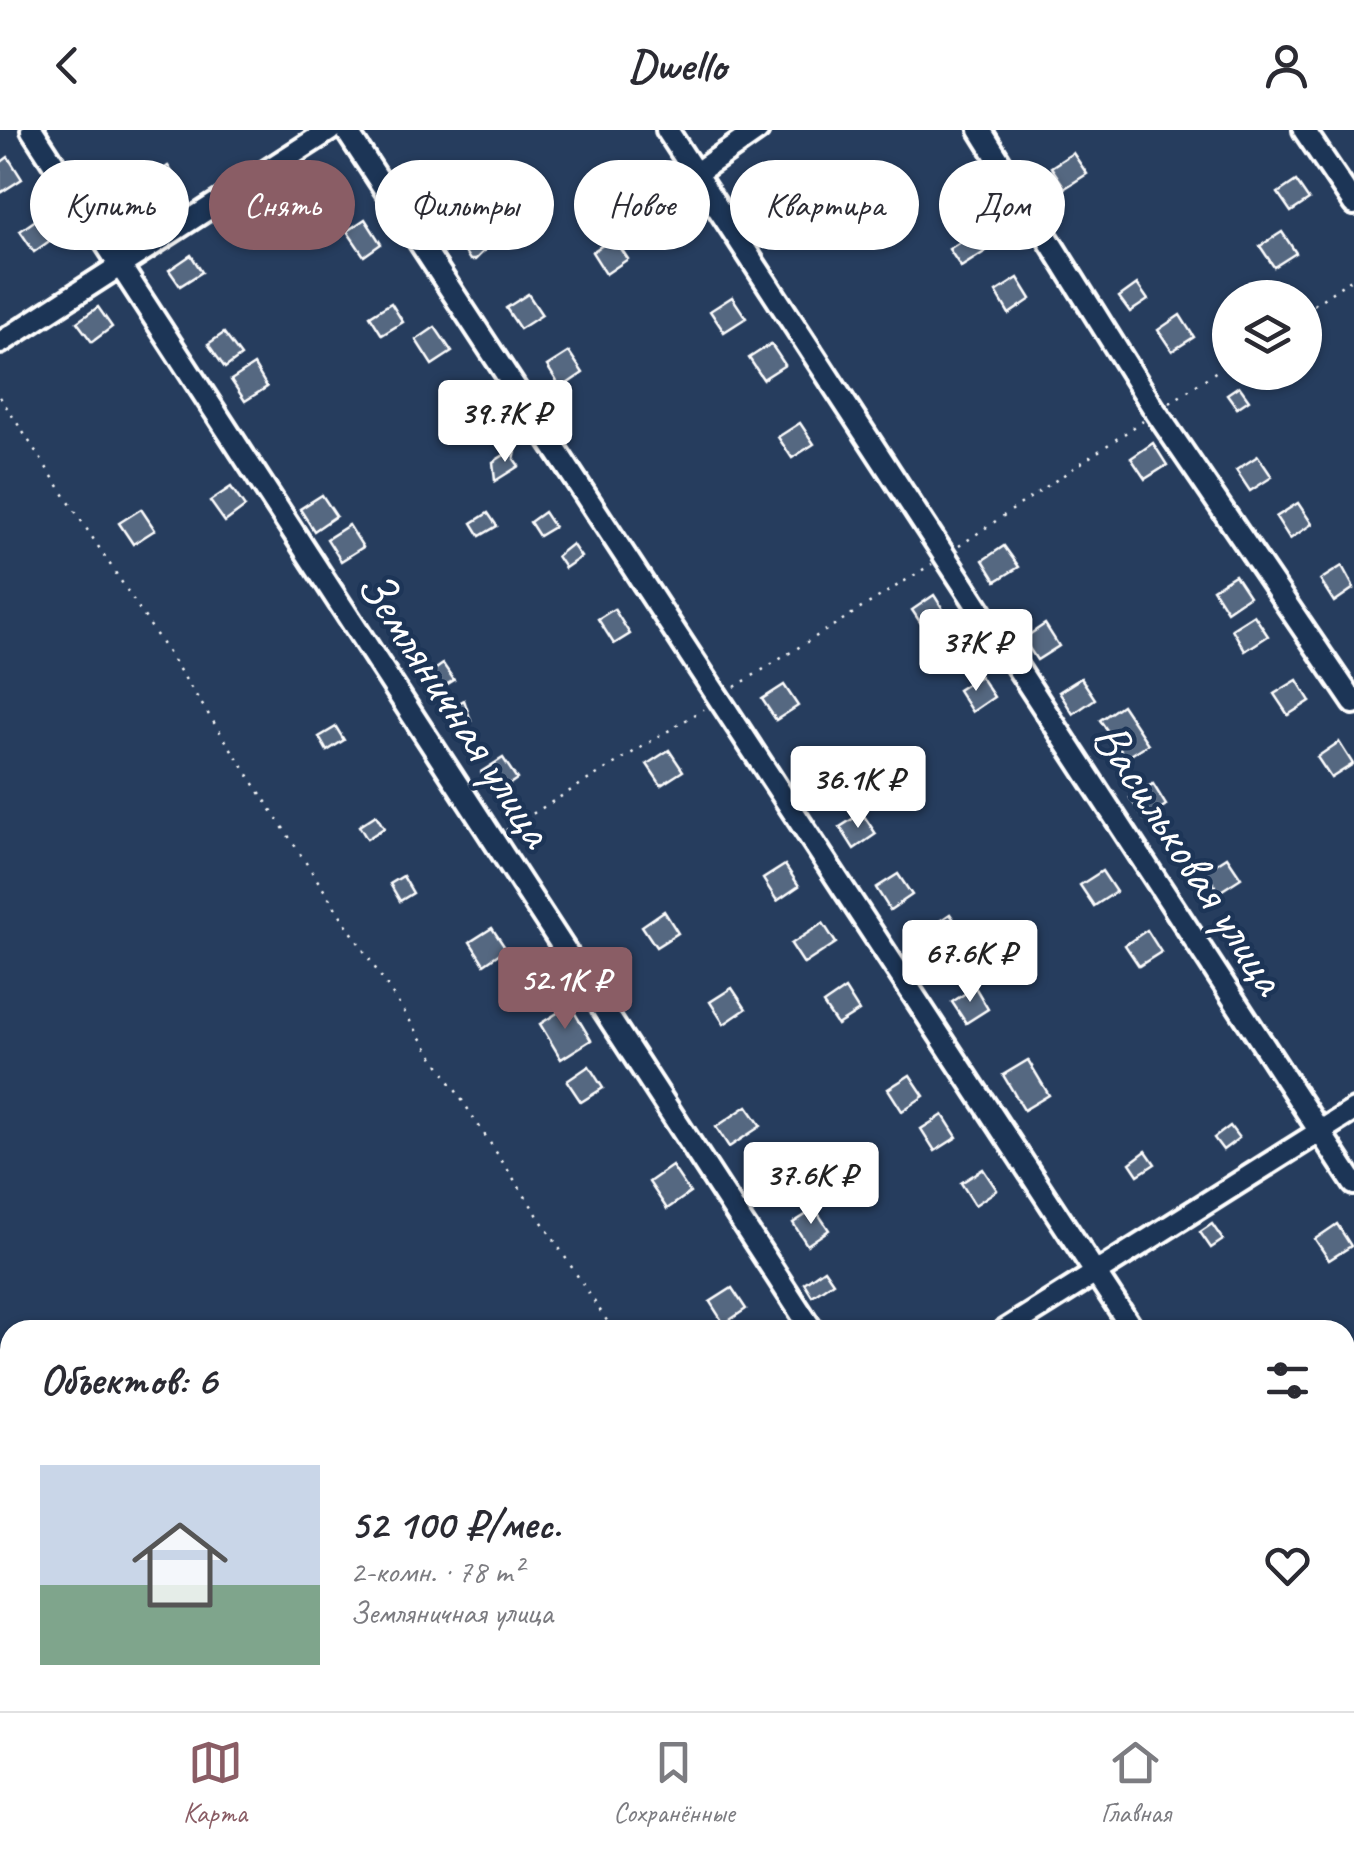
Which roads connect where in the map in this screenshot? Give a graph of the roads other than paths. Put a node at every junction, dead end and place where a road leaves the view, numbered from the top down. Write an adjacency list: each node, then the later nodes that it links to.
1 (32, 130): 12 (street, Земляничная улица)
2 (330, 130): 12 (street)
3 (346, 130): 18 (street)
4 (668, 130): 8 (street, Васильковая улица)
5 (758, 130): 9 (street)
6 (980, 130): 14 (street)
7 (1304, 130): 11 (street)
8 (686, 160)
9 (710, 164)
10 (710, 197): 16 (street, Васильковая улица)
11 (1354, 204)
12 (119, 264): 13 (street); 19 (street, Земляничная улица)
13 (0, 343)
14 (1354, 703)
15 (1354, 1110): 16 (street)
16 (1320, 1132): 17 (street, Васильковая улица); 18 (street)
17 (1354, 1184)
18 (1096, 1272): 20 (street); 21 (street)
19 (805, 1320)
20 (1021, 1320)
21 (1127, 1320)

